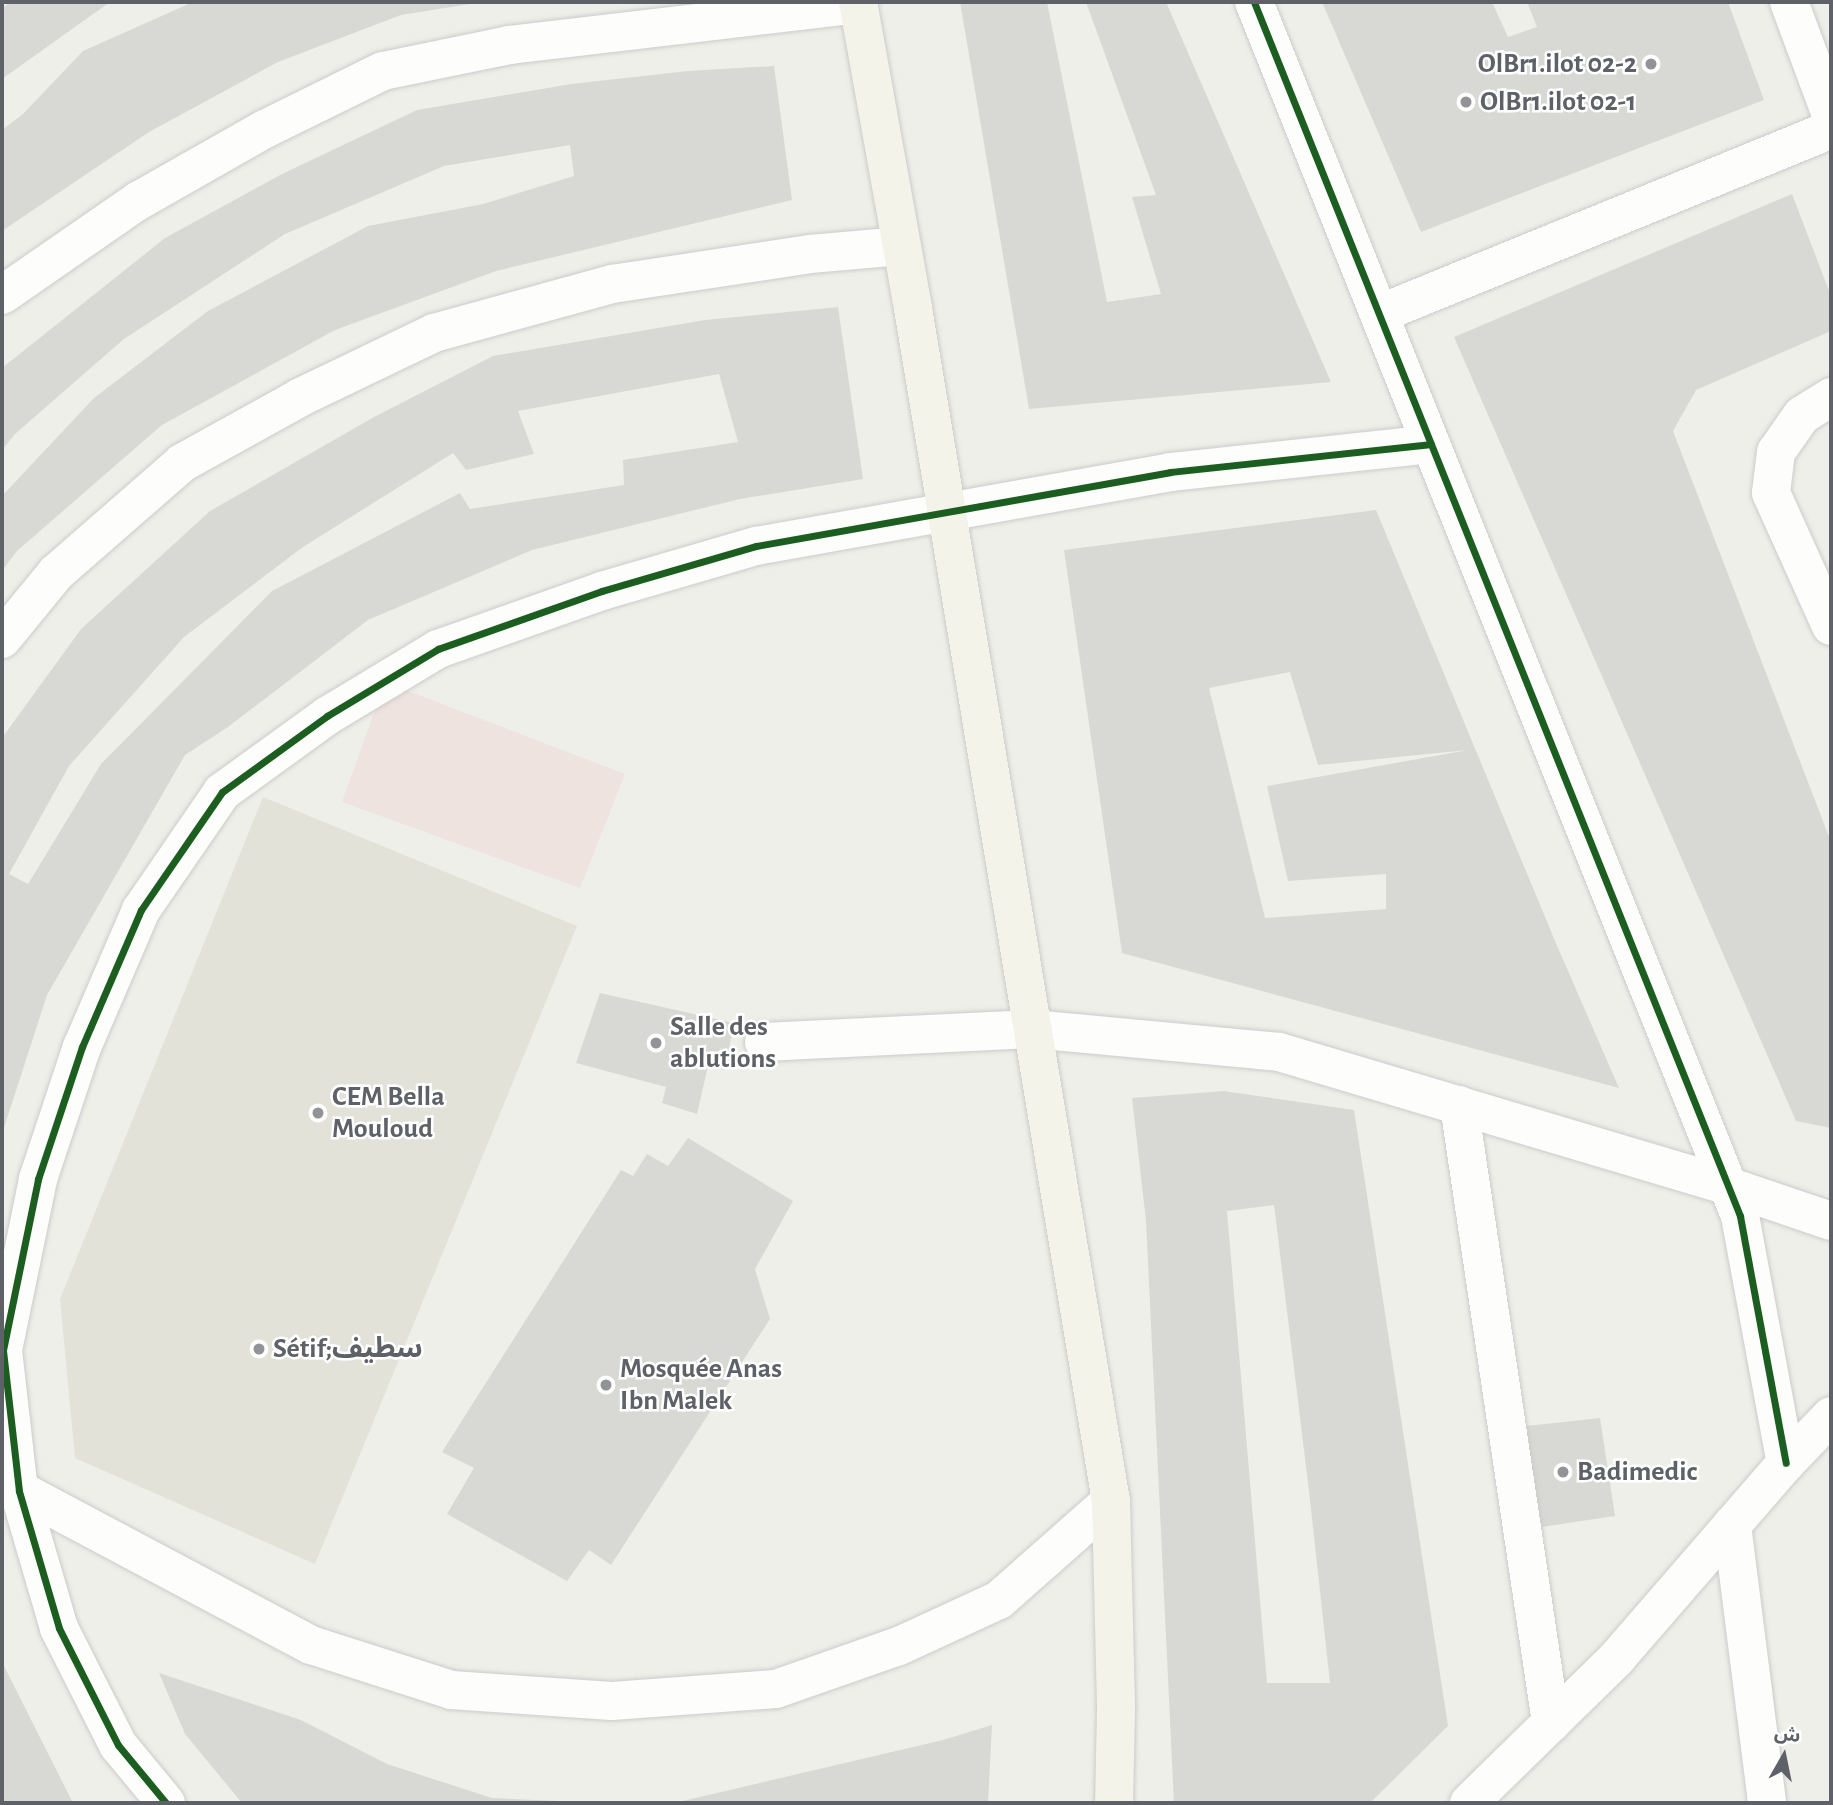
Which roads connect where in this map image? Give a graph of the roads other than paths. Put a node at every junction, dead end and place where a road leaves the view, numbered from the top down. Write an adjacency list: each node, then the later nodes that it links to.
1 (1254, 2): 8 (street)
2 (1789, 2): 4 (street)
3 (858, 3): 6 (main road); 7 (street)
4 (1831, 115)
5 (1831, 130): 8 (street)
6 (902, 246): 11 (main road); 13 (street)
7 (2, 295)
8 (1379, 314): 10 (street)
9 (1831, 397): 12 (street)
10 (1431, 443): 11 (street); 17 (street)
11 (947, 512): 14 (main road); 21 (street)
12 (1831, 626)
13 (2, 639)
14 (1032, 1029): 15 (street); 16 (street); 22 (main road)
15 (764, 1042)
16 (1459, 1105): 17 (street); 24 (street)
17 (1728, 1186): 18 (street); 20 (street)
18 (1831, 1222)
19 (1831, 1416): 20 (street)
20 (1786, 1463): 23 (street)
21 (10, 1485): 22 (street); 25 (street)
22 (1111, 1502): 26 (main road)
23 (1732, 1525): 24 (street); 28 (street)
24 (1550, 1723): 27 (street)
25 (166, 1803)
26 (1114, 1803)
27 (1469, 1803)
28 (1767, 1803)

